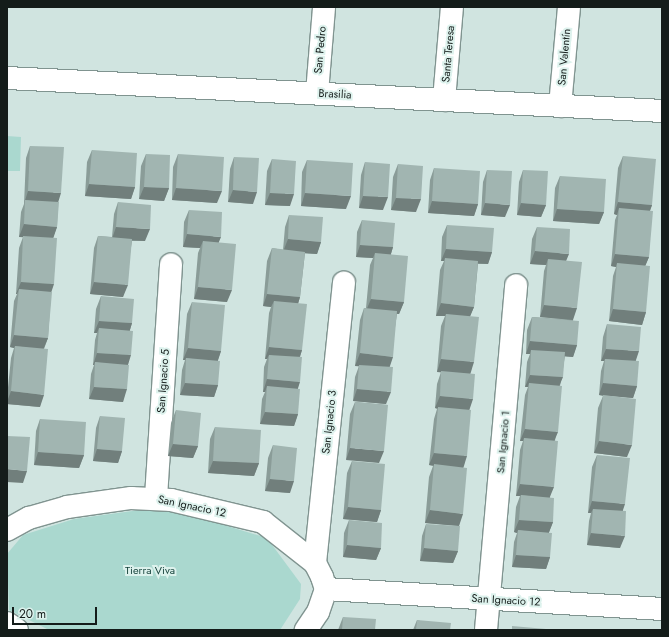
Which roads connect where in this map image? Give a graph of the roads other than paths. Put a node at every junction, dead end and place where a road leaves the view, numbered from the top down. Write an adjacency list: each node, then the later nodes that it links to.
1 (324, 7): 5 (street, San Pedro)
2 (452, 7): 6 (street, Santa Teresa)
3 (569, 7): 7 (street, San Valentín)
4 (7, 78): 5 (street, Brasilia)
5 (317, 93): 6 (street, Brasilia)
6 (444, 100): 7 (street, Brasilia)
7 (560, 106): 8 (street, Brasilia)
8 (662, 112)
9 (171, 264): 12 (street, San Ignacio 5)
10 (344, 282): 14 (street, San Ignacio 3)
11 (516, 285): 16 (street, San Ignacio 1)
12 (156, 498): 13 (street, San Ignacio 12); 14 (street, San Ignacio 12)
13 (7, 530)
14 (315, 562): 15 (street)
15 (326, 589): 16 (street, San Ignacio 12); 20 (street)
16 (489, 599): 17 (street, San Ignacio 12); 21 (street, San Ignacio 1)
17 (662, 609)
18 (7, 623): 19 (street)
19 (17, 630)
20 (306, 630)
21 (486, 630)

